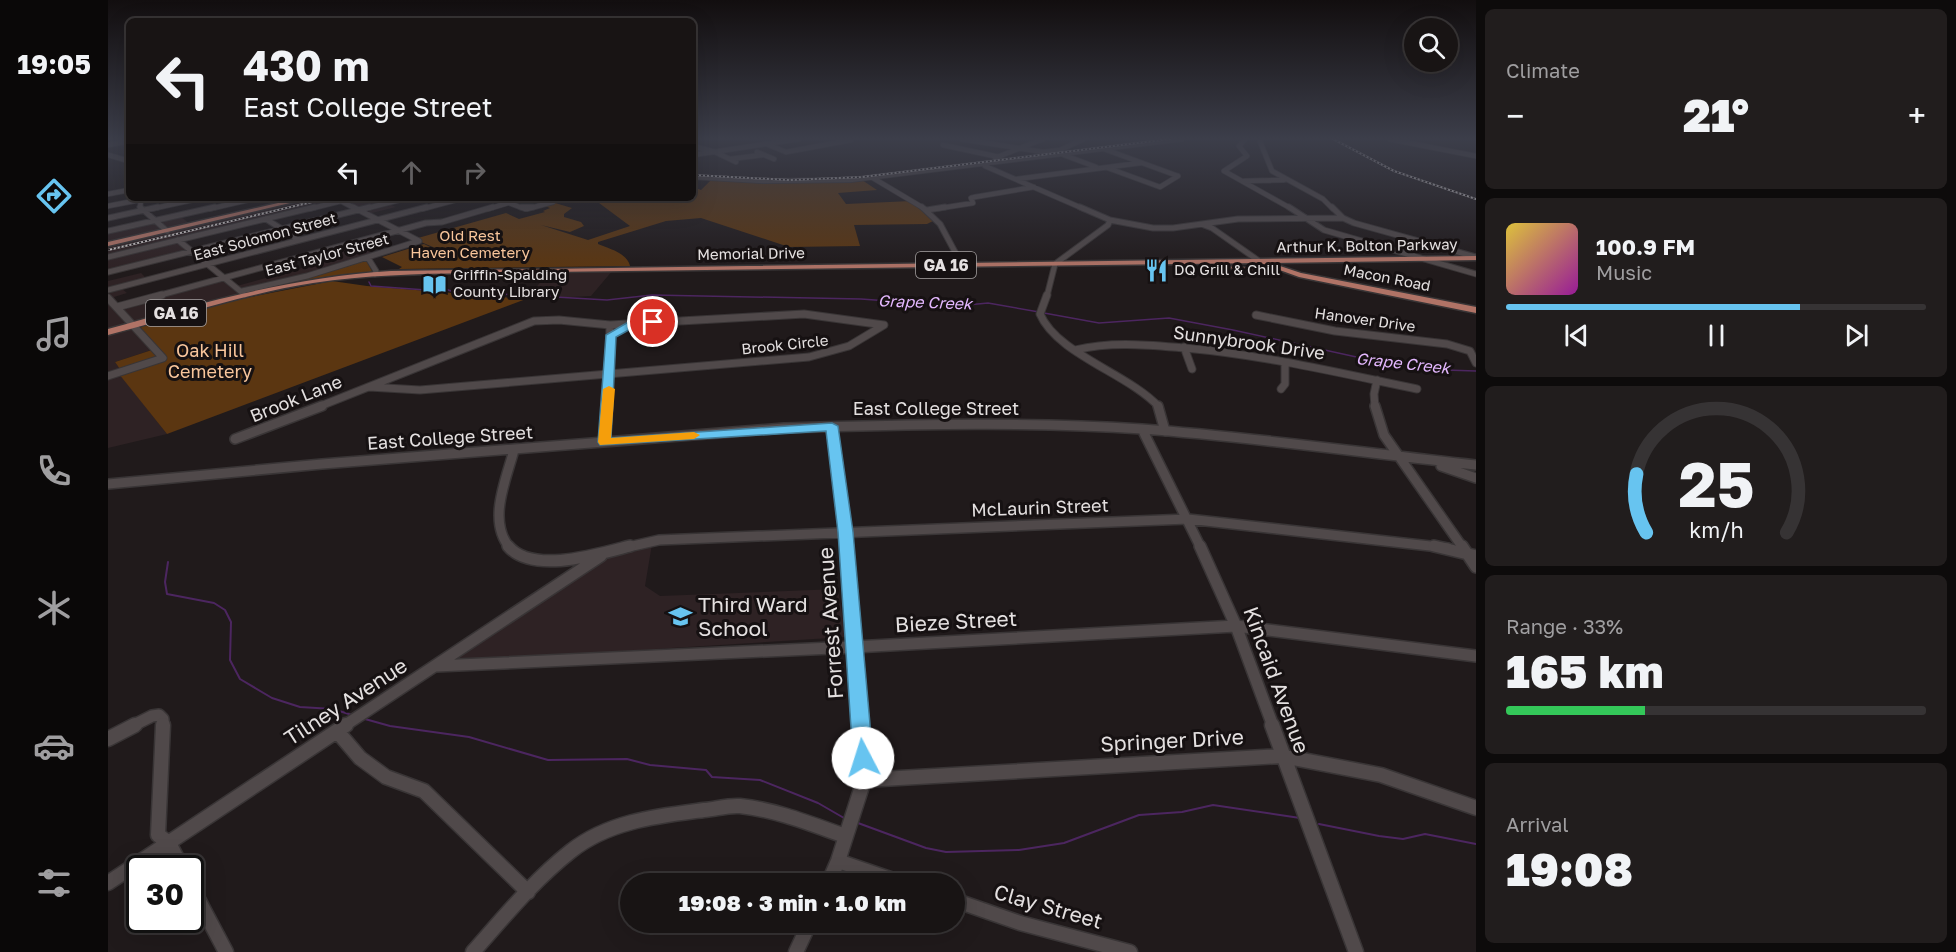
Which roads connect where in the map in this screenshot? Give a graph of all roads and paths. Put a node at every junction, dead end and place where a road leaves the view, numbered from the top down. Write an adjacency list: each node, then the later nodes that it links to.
1 (882, 183): 23 (street)
2 (1026, 183): 7 (street)
3 (1150, 183): 4 (street)
4 (1163, 183)
5 (1249, 183): 27 (street)
6 (1293, 183): 29 (street)
7 (1034, 187): 23 (street); 32 (street)
8 (126, 191): 9 (street)
9 (108, 194)
10 (131, 201): 21 (street)
11 (139, 201): 24 (street)
12 (187, 201): 24 (street)
13 (233, 201): 33 (street)
14 (238, 201): 25 (street)
15 (295, 201): 25 (main road)
16 (395, 201): 22 (street)
17 (450, 201): 26 (street, East Solomon Street)
18 (503, 201): 20 (street)
19 (553, 202): 20 (street)
20 (508, 203): 34 (street)
21 (108, 206)
22 (359, 210): 30 (street); 31 (street); 36 (street)
23 (927, 210): 53 (street)
24 (142, 211): 28 (street); 33 (street)
25 (253, 211): 39 (main road)
26 (412, 211): 31 (street, East Solomon Street); 34 (street)
27 (1302, 217): 29 (street); 35 (street); 48 (street)
28 (108, 218)
29 (1343, 218): 46 (street)
30 (266, 219): 36 (street); 40 (street)
31 (382, 220): 37 (street); 41 (street, East Solomon Street)
32 (1110, 220): 35 (street); 52 (street)
33 (154, 221): 38 (street); 39 (street)
34 (432, 222): 37 (street)
35 (1202, 225): 49 (street)
36 (282, 229): 41 (street); 43 (street)
37 (399, 230): 44 (street); 47 (street, East Taylor Street)
38 (108, 231)
39 (168, 231): 42 (main road)
40 (178, 240): 43 (street); 45 (street)
41 (301, 241): 44 (street); 51 (street, East Solomon Street)
42 (108, 244)
43 (193, 251): 51 (street); 55 (street)
44 (319, 253): 58 (street)
45 (108, 257)
46 (1476, 257): 48 (main road, Arthur K. Bolton Parkway)
47 (368, 258): 56 (street); 60 (street, East Taylor Street)
48 (1414, 258): 54 (main road, Arthur K. Bolton Parkway); 57 (street)
49 (1259, 261): 50 (main road, Memorial Drive / GA 16); 54 (main road, Macon Road)
50 (1177, 262): 52 (main road, Memorial Drive / GA 16); 54 (main road)
51 (209, 264): 58 (street); 59 (street, East Solomon Street)
52 (1055, 264): 53 (main road, Memorial Drive / GA 16); 71 (street)
53 (962, 265): 56 (main road, Memorial Drive / GA 16)
54 (1278, 268): 63 (main road, Macon Road)
55 (108, 272)
56 (375, 274): 60 (main road, Memorial Drive / GA 16)
57 (1476, 274)
58 (226, 278): 60 (street); 62 (street)
59 (108, 290)
60 (244, 293): 66 (main road, East Taylor Street / GA 16)
61 (108, 298): 62 (street)
62 (117, 308): 66 (street)
63 (1476, 310)
64 (1256, 315): 73 (street, Hanover Drive)
65 (633, 324): 67 (street, Brook Circle); 69 (street); 76 (street, Brook Circle)
66 (133, 325): 68 (main road, East Taylor Street / GA 16); 77 (street)
67 (610, 325): 69 (street); 75 (street, Brook Circle)
68 (108, 332)
69 (611, 335): 76 (street)
70 (1184, 347): 71 (street, Sunnybrook Drive); 72 (street, Sunnybrook Drive); 74 (street)
71 (1075, 350): 85 (street)
72 (1286, 362): 78 (street, Sunnybrook Drive); 81 (street)
73 (1476, 363)
74 (1192, 369)
75 (402, 373): 79 (street, Brook Circle); 80 (street)
76 (610, 375): 80 (street, Brook Circle); 87 (street)
77 (108, 376)
78 (1377, 380): 82 (street, Sunnybrook Drive); 89 (street)
79 (369, 387): 80 (street, Brook Circle); 86 (street, Brook Lane)
80 (394, 388)
81 (1281, 389)
82 (1417, 389)
83 (832, 426): 84 (street, East College Street); 87 (street, East College Street); 95 (street, Forrest Avenue)
84 (1142, 429): 85 (street, East College Street); 94 (street, Kincaid Avenue)
85 (1165, 431): 89 (street, East College Street)
86 (235, 439)
87 (605, 442): 88 (street, East College Street)
88 (514, 450): 93 (street, East College Street); 97 (street)
89 (1398, 456): 90 (street, East College Street); 96 (street)
90 (1425, 460): 91 (street, East College Street); 92 (street)
91 (1476, 465)
92 (1476, 478)
93 (108, 484)
94 (1188, 519): 95 (street, McLaurin Street); 96 (street, McLaurin Street); 100 (street, Kincaid Avenue)
95 (846, 532): 97 (street, McLaurin Street); 101 (street, Forrest Avenue)
96 (1466, 552): 98 (street, McLaurin Street); 99 (street)
97 (605, 553): 103 (street, Tilney Avenue)
98 (1476, 556)
99 (1476, 567)
100 (1236, 626): 101 (street, Bieze Street); 102 (street, Bieze Street); 106 (street, Kincaid Avenue)
101 (854, 647): 103 (street, Bieze Street); 107 (street, Forrest Avenue)
102 (1476, 656)
103 (436, 666): 104 (street, Tilney Avenue)
104 (337, 731): 110 (street, Tilney Avenue); 116 (street)
105 (108, 739): 110 (street)
106 (1282, 756): 107 (street, Springer Drive); 108 (street, Springer Drive); 124 (street, Kincaid Avenue)
107 (864, 780): 109 (street, Forrest Avenue)
108 (1476, 808)
109 (845, 836): 112 (street, Forrest Avenue); 116 (street)
110 (169, 843): 111 (street); 115 (street, Tilney Avenue)
111 (175, 855)
112 (838, 861): 113 (street, Forrest Avenue); 114 (street)
113 (833, 873)
114 (873, 873)
115 (108, 883)
116 (528, 892): 121 (street)
117 (965, 904): 123 (street, Clay Street)
118 (204, 911): 120 (street)
119 (805, 933): 122 (street)
120 (225, 952)
121 (473, 952)
122 (796, 952)
123 (1130, 952)
124 (1356, 952)

